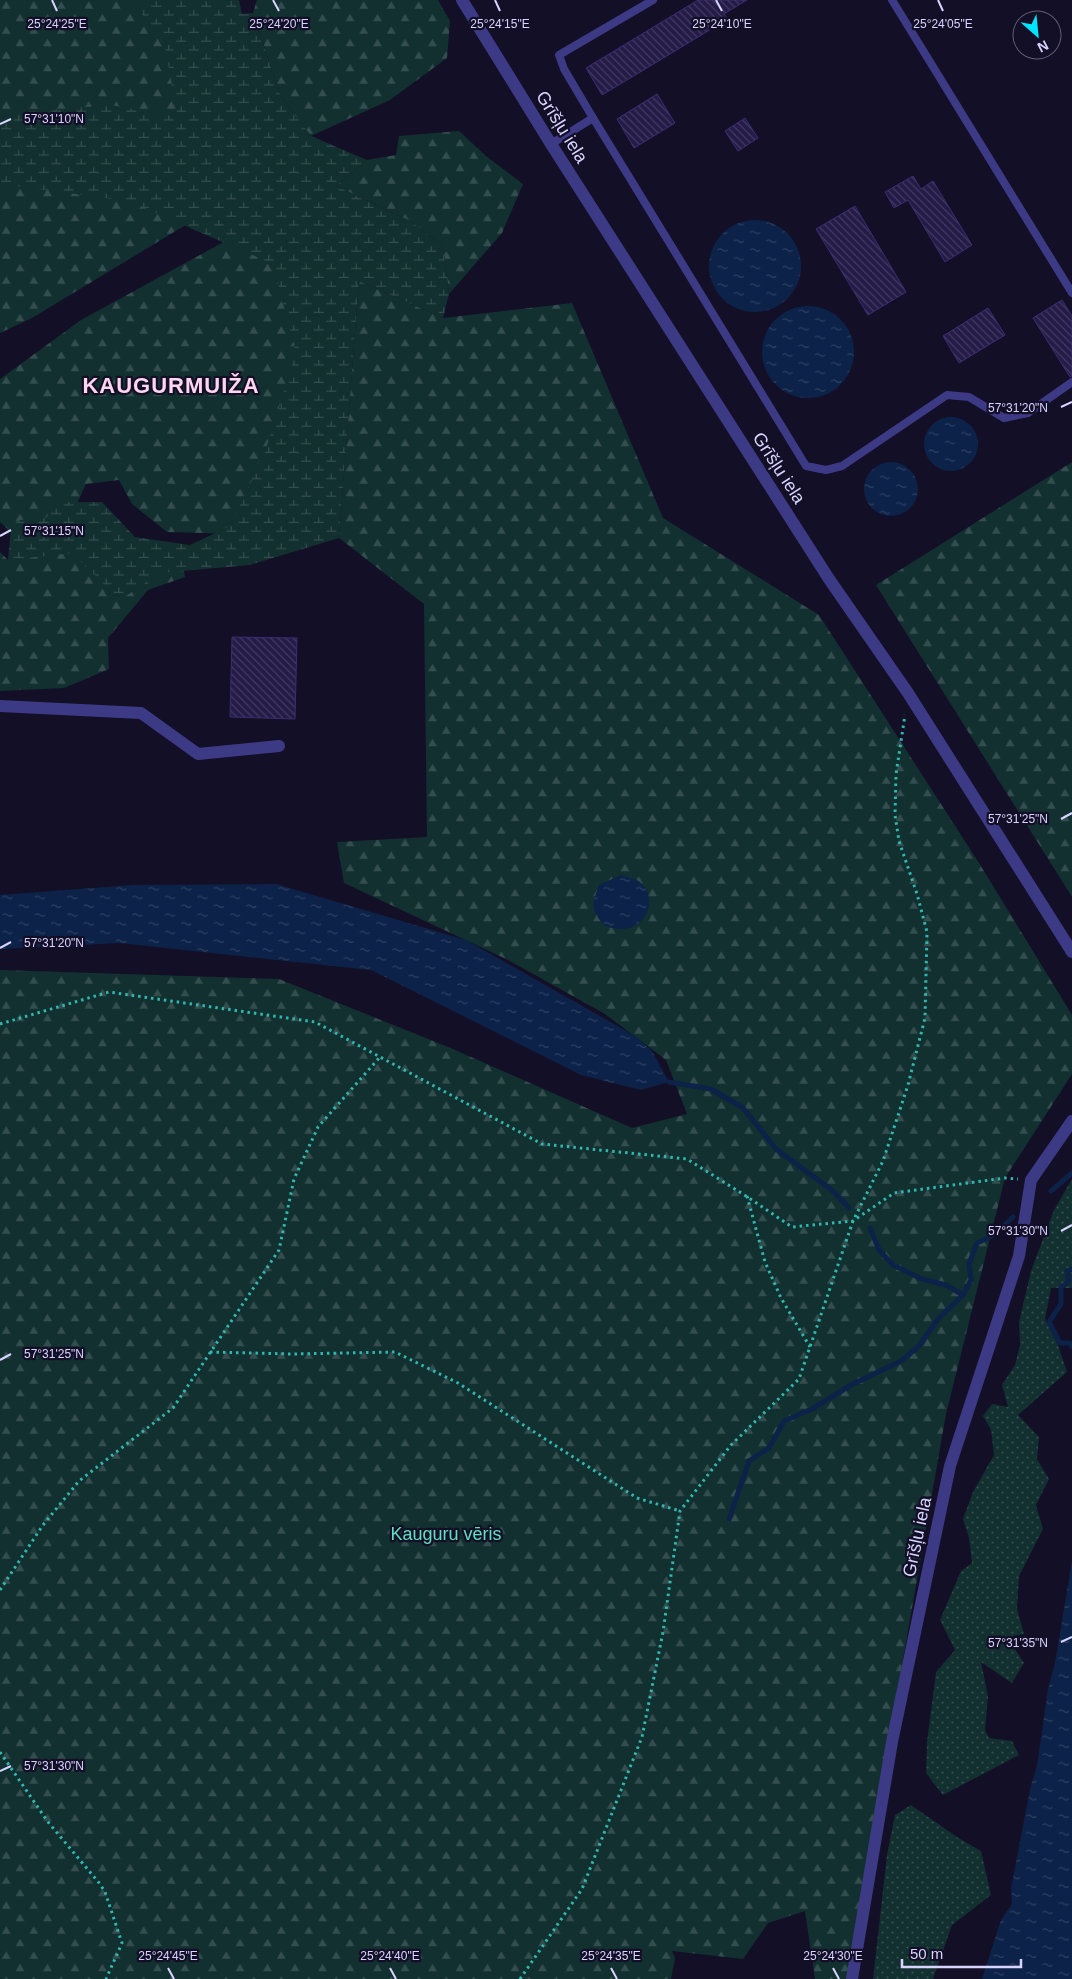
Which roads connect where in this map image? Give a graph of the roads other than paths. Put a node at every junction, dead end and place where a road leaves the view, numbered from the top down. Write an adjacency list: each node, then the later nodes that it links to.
1 (462, 0): 5 (street, Grīšļu iela)
2 (653, 0): 4 (lane)
3 (892, 0): 6 (lane)
4 (593, 118): 5 (lane); 7 (lane)
5 (551, 144): 10 (street, Grīšļu iela)
6 (1072, 293)
7 (1072, 382)
8 (0, 706): 9 (street)
9 (279, 746)
10 (1072, 952)
11 (1072, 1121): 12 (street, Grīšļu iela)
12 (852, 1979)

